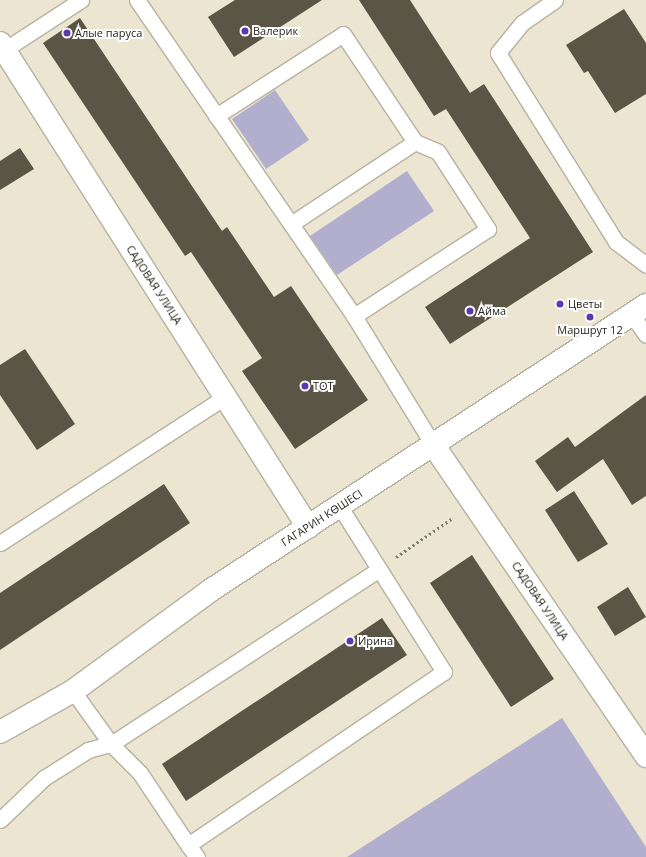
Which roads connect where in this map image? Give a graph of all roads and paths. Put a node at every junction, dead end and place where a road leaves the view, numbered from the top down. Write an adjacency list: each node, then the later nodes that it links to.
1 (82, 0): 4 (lane)
2 (137, 0): 5 (lane)
3 (555, 0): 8 (lane)
4 (2, 47): 12 (street, САДОВАЯ УЛИЦА)
5 (216, 116): 6 (lane); 7 (lane)
6 (415, 142): 7 (lane); 10 (lane)
7 (291, 224): 10 (lane)
8 (646, 265)
9 (639, 310): 11 (lane); 13 (street, ГАГАРИН КӨШЕСІ)
10 (354, 316): 13 (lane)
11 (646, 335)
12 (226, 397): 16 (street, САДОВАЯ УЛИЦА); 17 (lane)
13 (434, 446): 14 (street, САДОВАЯ УЛИЦА); 15 (street, ГАГАРИН КӨШЕСІ)
14 (473, 504): 18 (path); 22 (street, САДОВАЯ УЛИЦА)
15 (340, 507): 16 (street, ГАГАРИН КӨШЕСІ); 18 (lane)
16 (308, 527): 19 (street, ГАГАРИН КӨШЕСІ)
17 (0, 542)
18 (379, 569): 21 (lane); 24 (lane)
19 (73, 692): 20 (street, ГАГАРИН КӨШЕСІ); 21 (lane)
20 (0, 732)
21 (111, 744): 23 (lane); 24 (lane)
22 (646, 756)
23 (0, 820)
24 (188, 845): 25 (lane)
25 (197, 857)

